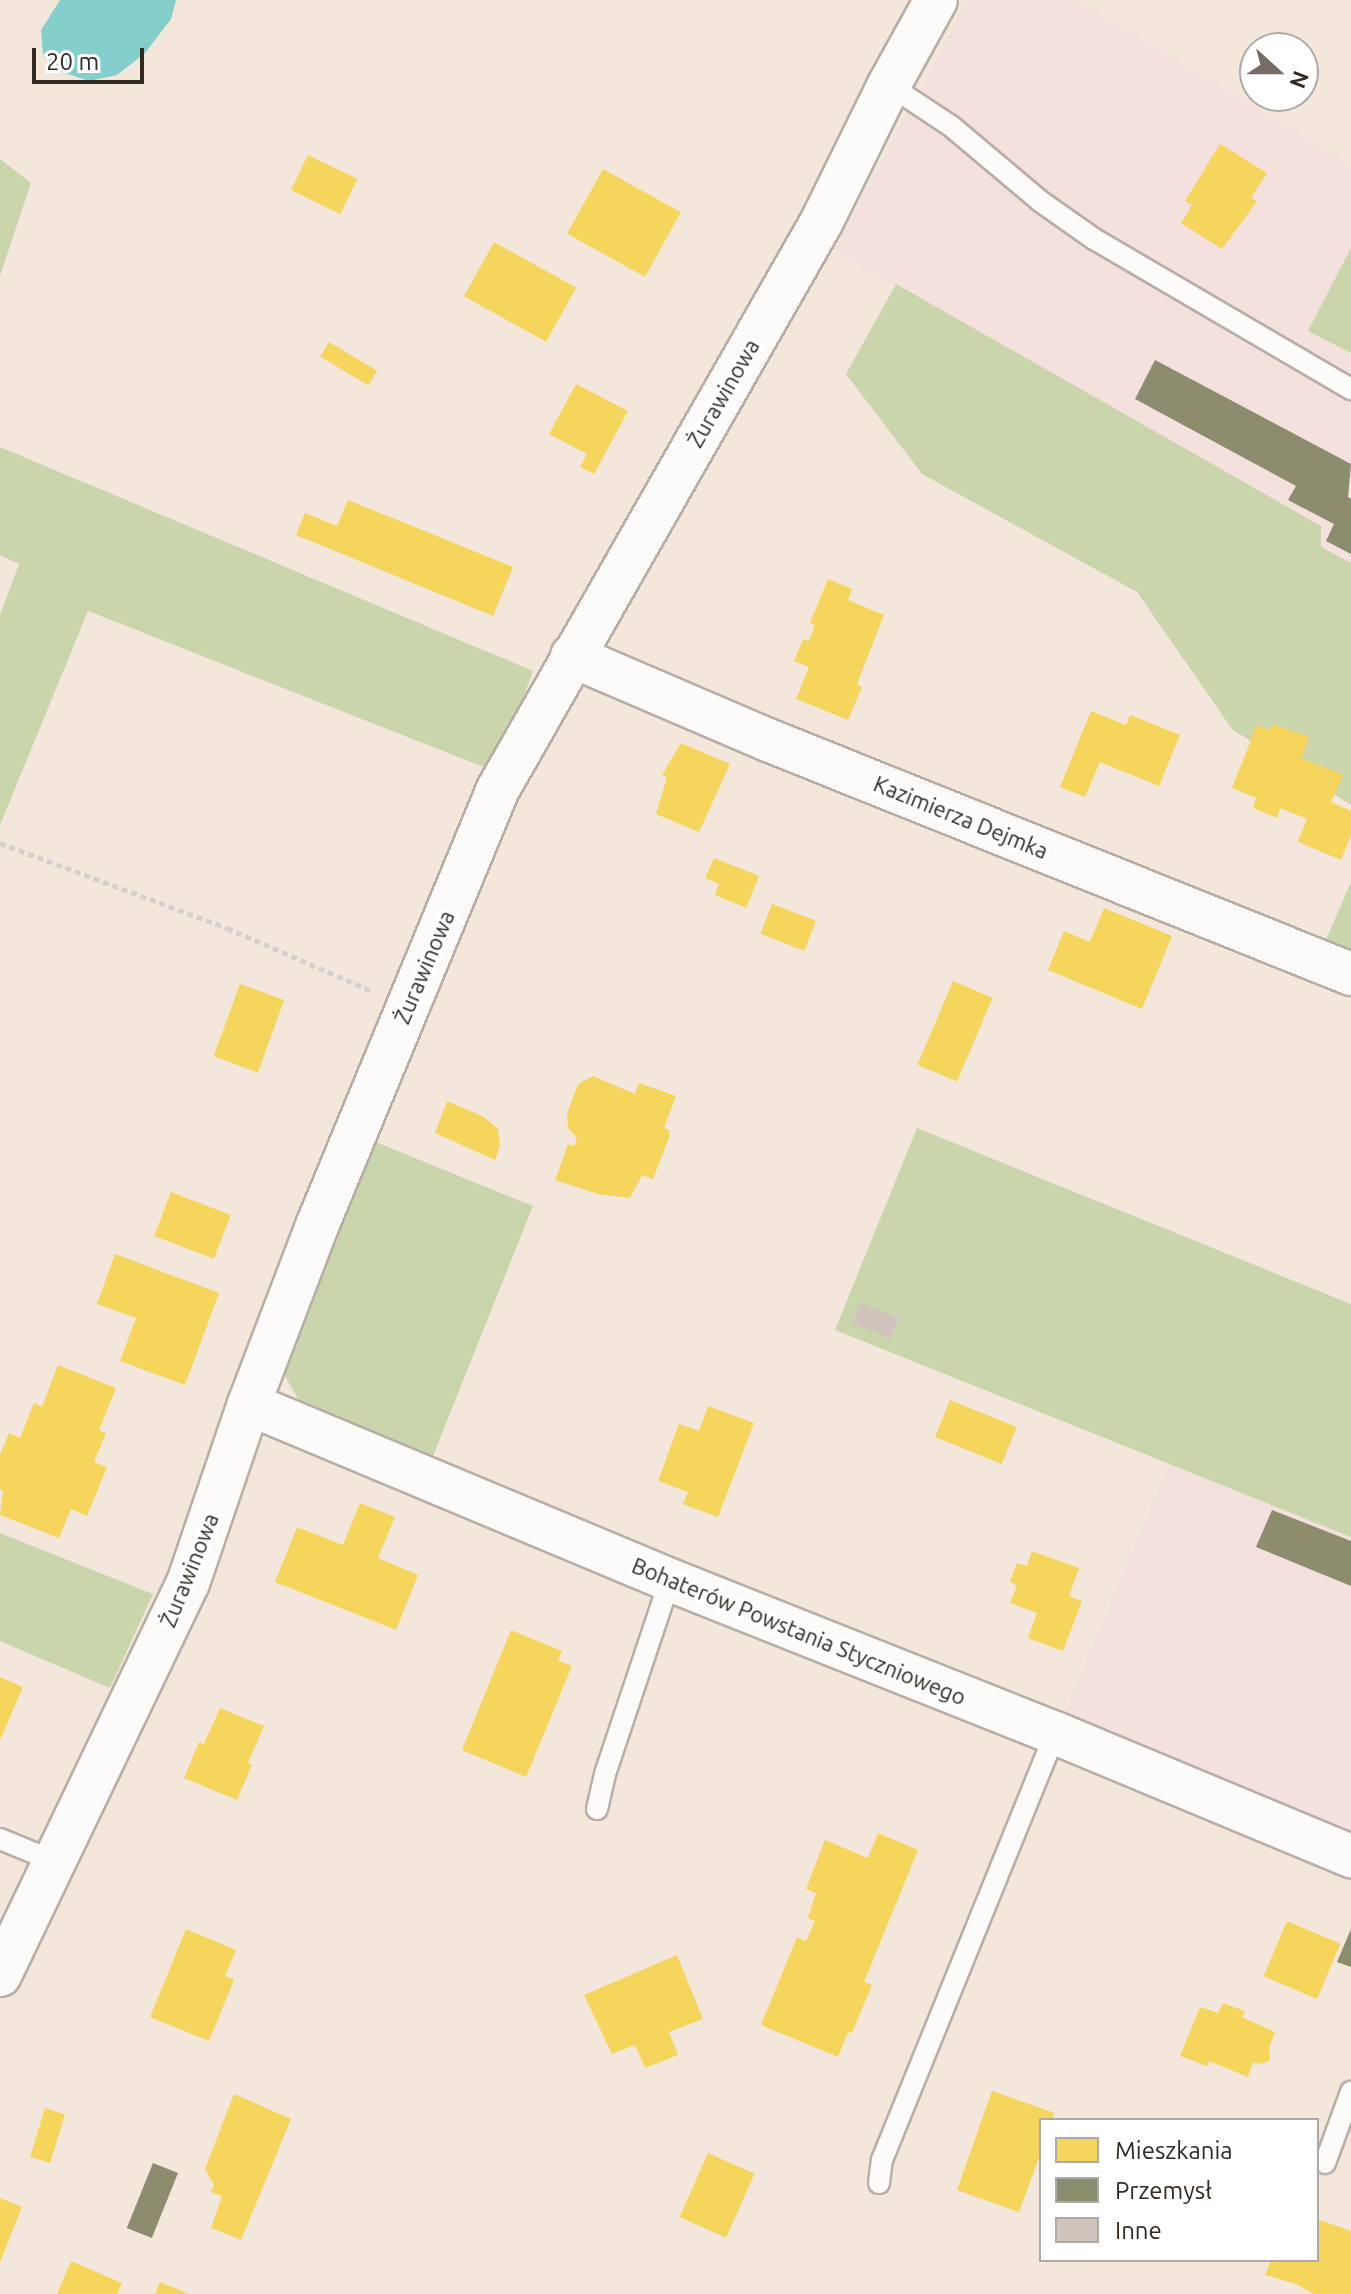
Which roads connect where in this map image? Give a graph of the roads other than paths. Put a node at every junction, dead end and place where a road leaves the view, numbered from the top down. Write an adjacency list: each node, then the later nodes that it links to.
1 (936, 0): 2 (street, Żurawinowa)
2 (889, 85): 3 (lane); 4 (street, Żurawinowa)
3 (1351, 389)
4 (572, 656): 5 (street, Kazimierza Dejmka); 6 (street, Żurawinowa)
5 (1351, 974)
6 (249, 1404): 7 (street, Bohaterów Powstania Styczniowego); 12 (street, Żurawinowa)
7 (670, 1580): 8 (street, Bohaterów Powstania Styczniowego); 9 (lane)
8 (1055, 1733): 11 (street, Bohaterów Powstania Styczniowego); 16 (lane)
9 (597, 1809)
10 (0, 1839): 12 (lane)
11 (1351, 1856)
12 (54, 1861): 13 (street, Żurawinowa)
13 (0, 1975)
14 (1351, 2092): 15 (lane)
15 (1325, 2163)
16 (879, 2183)

